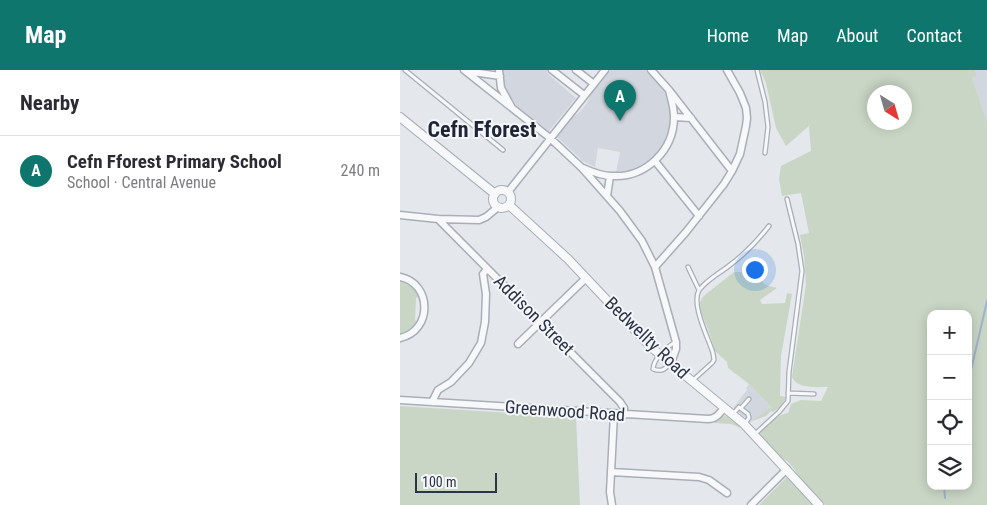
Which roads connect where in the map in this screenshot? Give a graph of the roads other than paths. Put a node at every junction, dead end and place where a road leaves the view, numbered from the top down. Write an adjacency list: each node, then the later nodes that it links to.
1 (405, 70): 18 (lane)
2 (465, 70): 9 (street); 13 (street)
3 (552, 70): 12 (street)
4 (576, 70): 10 (street)
5 (605, 70): 10 (street)
6 (651, 70): 11 (street)
7 (727, 70): 22 (street)
8 (757, 70): 19 (lane)
9 (499, 73): 13 (street)
10 (594, 84): 12 (street)
11 (669, 90): 15 (street); 16 (street)
12 (584, 95): 17 (street)
13 (513, 110): 17 (street)
14 (400, 117): 25 (street)
15 (674, 117): 16 (street); 20 (street)
16 (691, 118): 22 (street)
17 (550, 138): 21 (street); 24 (street)
18 (503, 150)
19 (764, 153)
20 (655, 161): 23 (street); 31 (street)
21 (582, 168): 23 (street); 26 (street)
22 (732, 172): 31 (street)
23 (610, 176): 26 (street)
24 (508, 192): 25 (street); 28 (street)
25 (495, 194): 29 (street)
26 (607, 196): 34 (street)
27 (787, 199): 47 (lane)
28 (509, 205): 29 (street); 38 (street, Bedwellty Road)
29 (498, 207): 32 (street)
30 (400, 215): 32 (street)
31 (699, 216): 34 (street)
32 (438, 219): 36 (street, Addison Street)
33 (769, 226): 39 (lane)
34 (655, 267): 42 (street)
35 (688, 268): 39 (lane)
36 (487, 269): 40 (street, Addison Street); 51 (street)
37 (400, 277): 41 (street)
38 (586, 278): 40 (street); 44 (street, Bedwellty Road)
39 (700, 290): 46 (lane)
40 (541, 322): 43 (street); 56 (street, Addison Street)
41 (400, 338)
42 (676, 342): 44 (lane); 45 (street)
43 (518, 344)
44 (660, 354): 45 (street, Bedwellty Road); 45 (lane)
45 (671, 363): 46 (street, Bedwellty Road)
46 (691, 381): 52 (street, Bedwellty Road)
47 (788, 393): 48 (lane); 58 (lane)
48 (814, 394)
49 (749, 399): 53 (lane)
50 (400, 400): 51 (street, Greenwood Road)
51 (432, 402): 54 (street, Greenwood Road)
52 (724, 408): 55 (street, Bedwellty Road); 56 (street, Greenwood Road)
53 (741, 408): 55 (lane); 57 (lane)
54 (614, 414): 56 (street, Greenwood Road); 60 (street)
55 (732, 414): 57 (street, Bedwellty Road)
56 (624, 415)
57 (744, 424): 58 (street, Bedwellty Road)
58 (754, 434): 59 (street, Bedwellty Road)
59 (786, 468): 63 (street); 64 (street, Bedwellty Road)
60 (611, 472): 61 (street); 62 (street)
61 (724, 493)
62 (612, 505)
63 (752, 505)
64 (819, 505)

